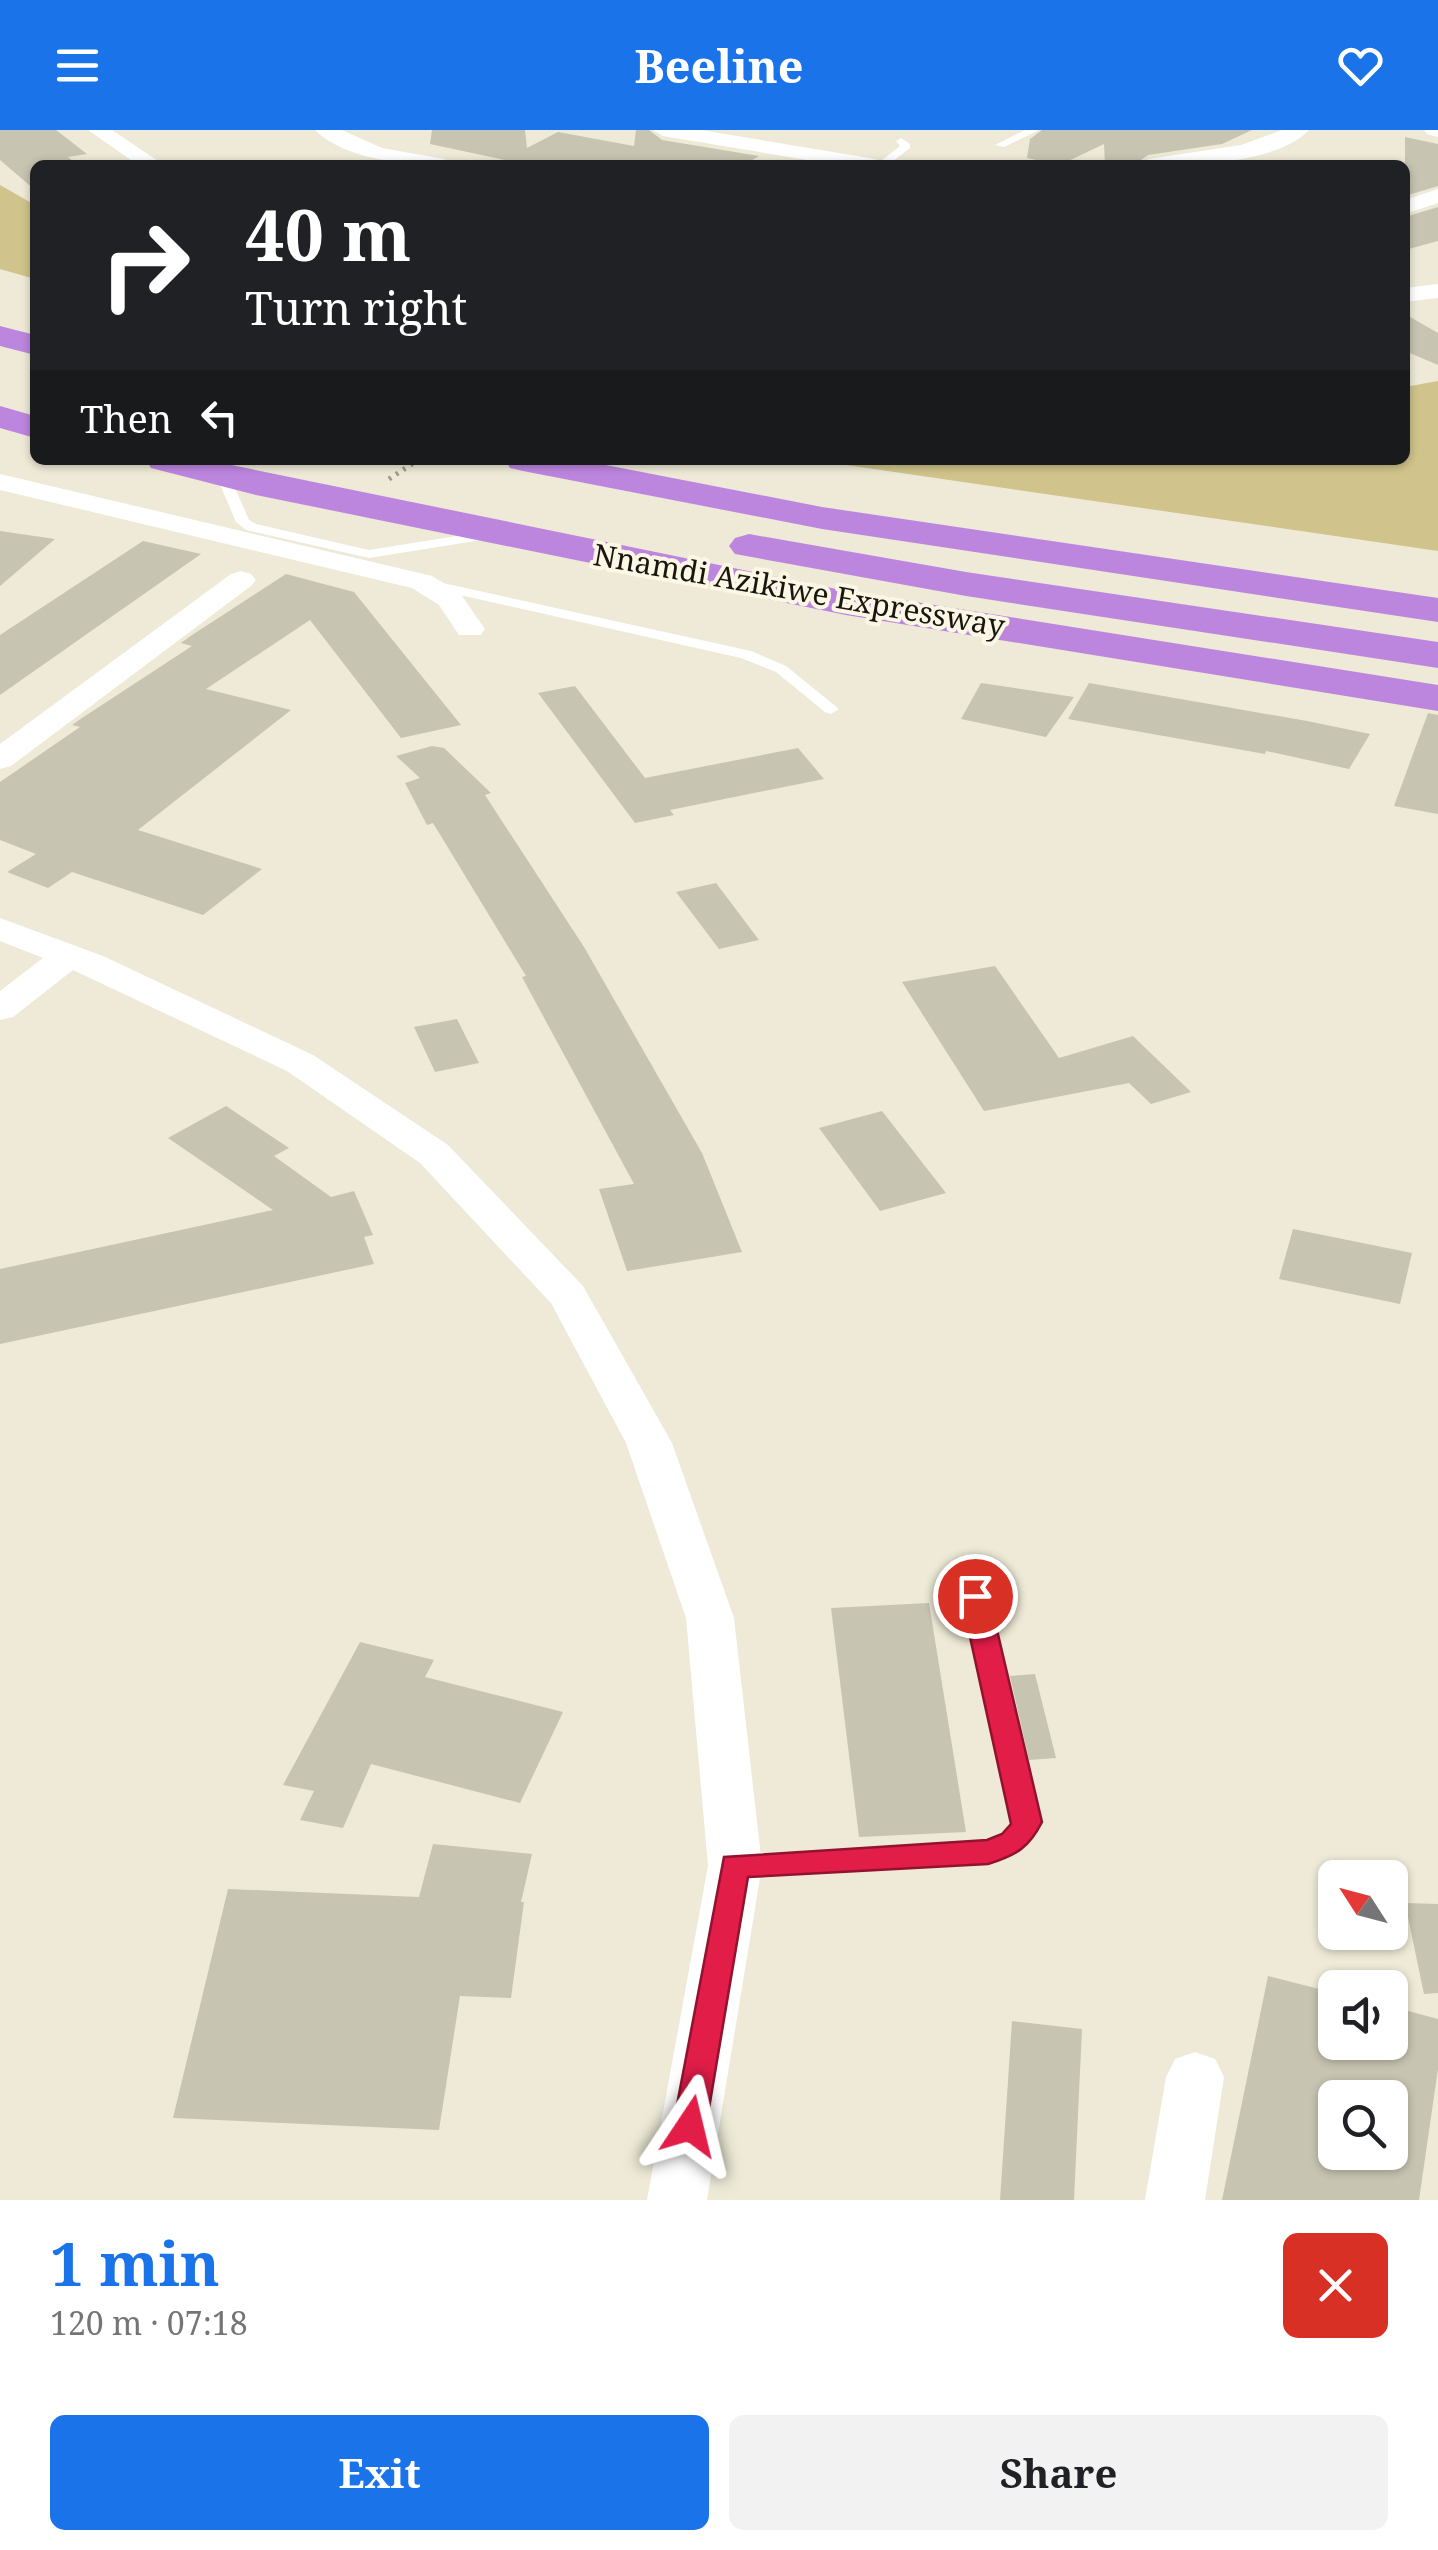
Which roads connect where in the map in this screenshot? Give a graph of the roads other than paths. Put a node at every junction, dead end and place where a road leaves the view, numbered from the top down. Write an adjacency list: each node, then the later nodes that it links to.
1 (98, 130): 8 (street)
2 (326, 130): 9 (street)
3 (662, 130): 10 (street)
4 (1034, 130): 7 (lane)
5 (1300, 130): 12 (street)
6 (902, 141): 11 (lane)
7 (1000, 145)
8 (145, 160)
9 (416, 160)
10 (847, 160)
11 (885, 160)
12 (1189, 160)
13 (1438, 196): 14 (street)
14 (1410, 205)
15 (1438, 290): 16 (street)
16 (1410, 295)
17 (0, 304): 18 (highway)
18 (30, 313)
19 (0, 336): 20 (highway)
20 (30, 344)
21 (0, 384): 22 (highway)
22 (30, 392)
23 (0, 418): 24 (highway)
24 (30, 425)
25 (184, 465): 32 (highway, Nnamdi Azikiwe Expressway)
26 (335, 465): 36 (highway, Nnamdi Azikiwe Expressway)
27 (549, 465): 31 (highway)
28 (638, 465): 31 (highway)
29 (738, 465): 33 (highway)
30 (0, 482): 35 (street)
31 (822, 518): 37 (highway)
32 (698, 574): 36 (highway); 40 (highway, Nnamdi Azikiwe Expressway)
33 (1438, 574)
34 (241, 580): 42 (street)
35 (422, 582): 38 (street); 41 (lane)
36 (966, 584): 39 (highway, Nnamdi Azikiwe Expressway)
37 (1438, 610)
38 (470, 629)
39 (1438, 656)
40 (1438, 698)
41 (831, 709)
42 (0, 759)
43 (0, 930): 44 (street)
44 (69, 956): 45 (street); 47 (street)
45 (0, 1009)
46 (975, 1596): 47 (lane)
47 (735, 1866): 49 (street)
48 (1195, 2077): 50 (street)
49 (677, 2200)
50 (1175, 2200)

